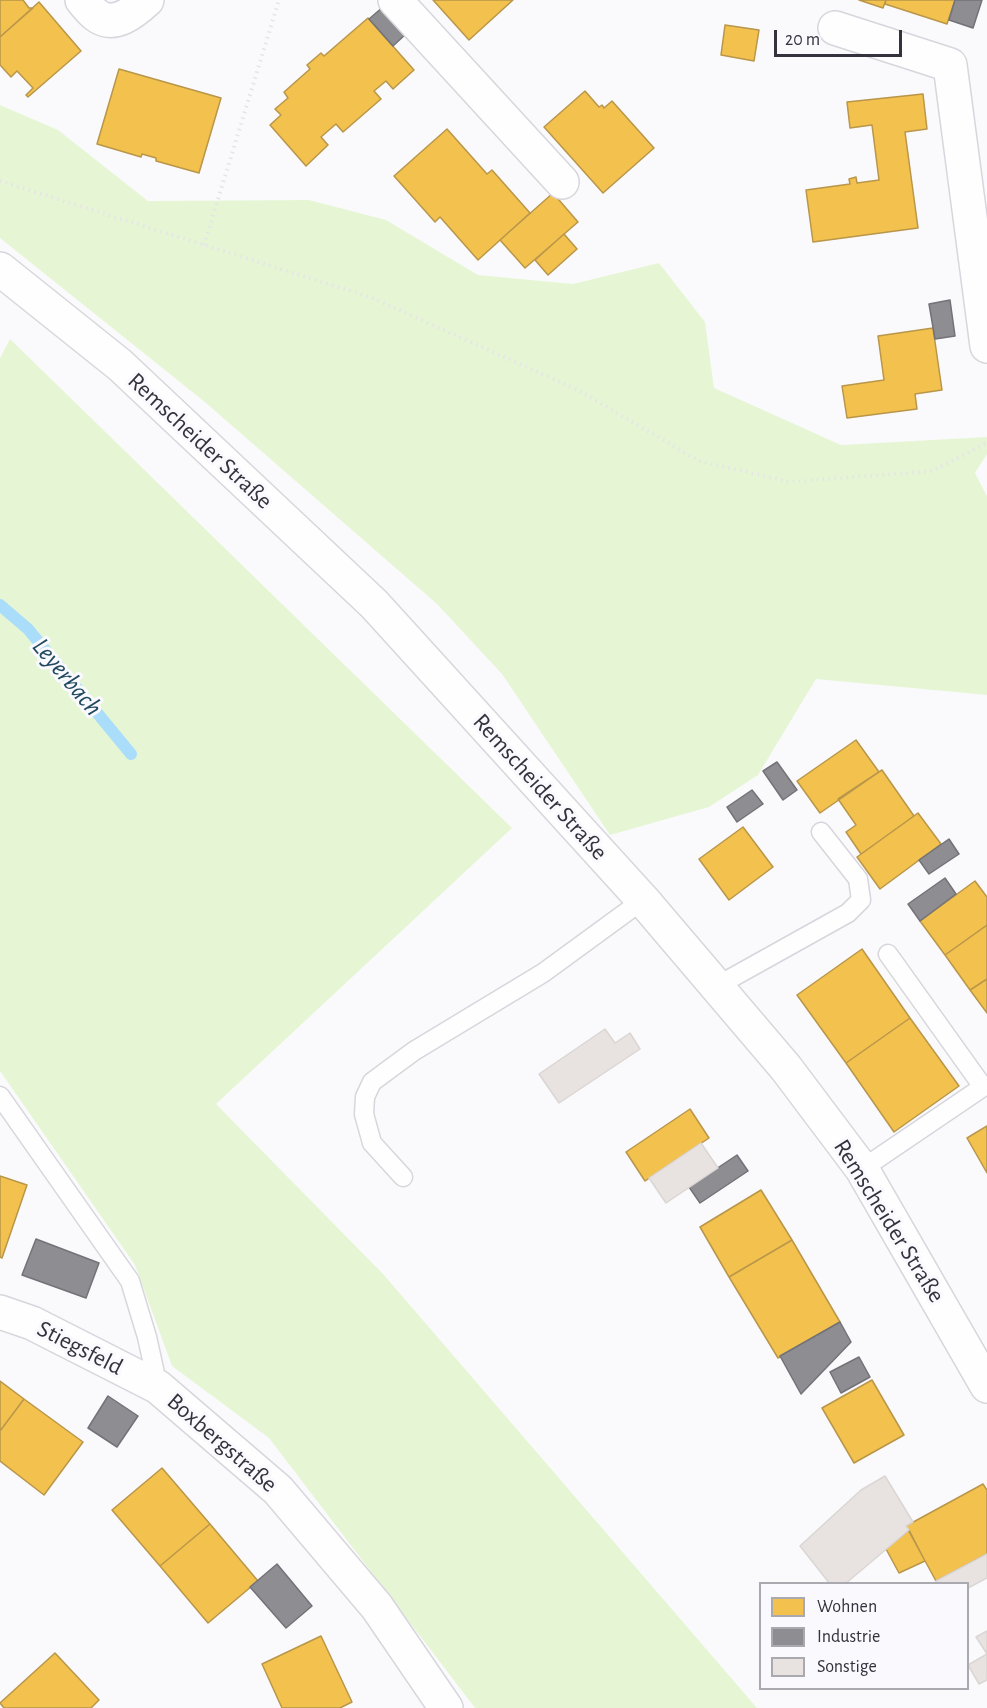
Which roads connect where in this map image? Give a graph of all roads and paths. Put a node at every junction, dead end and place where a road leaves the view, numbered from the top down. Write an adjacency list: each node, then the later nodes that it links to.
1 (82, 0): 2 (main road)
2 (147, 0)
3 (279, 0): 8 (path)
4 (395, 0): 7 (main road)
5 (835, 28): 10 (main road)
6 (0, 181): 8 (path)
7 (562, 182)
8 (204, 245): 11 (path)
9 (0, 269): 13 (main road, Remscheider Straße)
10 (987, 346)
11 (987, 443)
12 (821, 832): 15 (lane)
13 (643, 900): 15 (main road, Remscheider Straße); 18 (lane)
14 (888, 954): 17 (lane)
15 (717, 986): 17 (main road, Remscheider Straße)
16 (0, 1096): 21 (lane, Boxbergstraße)
17 (862, 1169): 20 (main road, Remscheider Straße)
18 (403, 1177)
19 (0, 1312): 21 (main road, Stiegsfeld)
20 (987, 1386)
21 (158, 1387): 22 (main road, Boxbergstraße)
22 (446, 1708)

